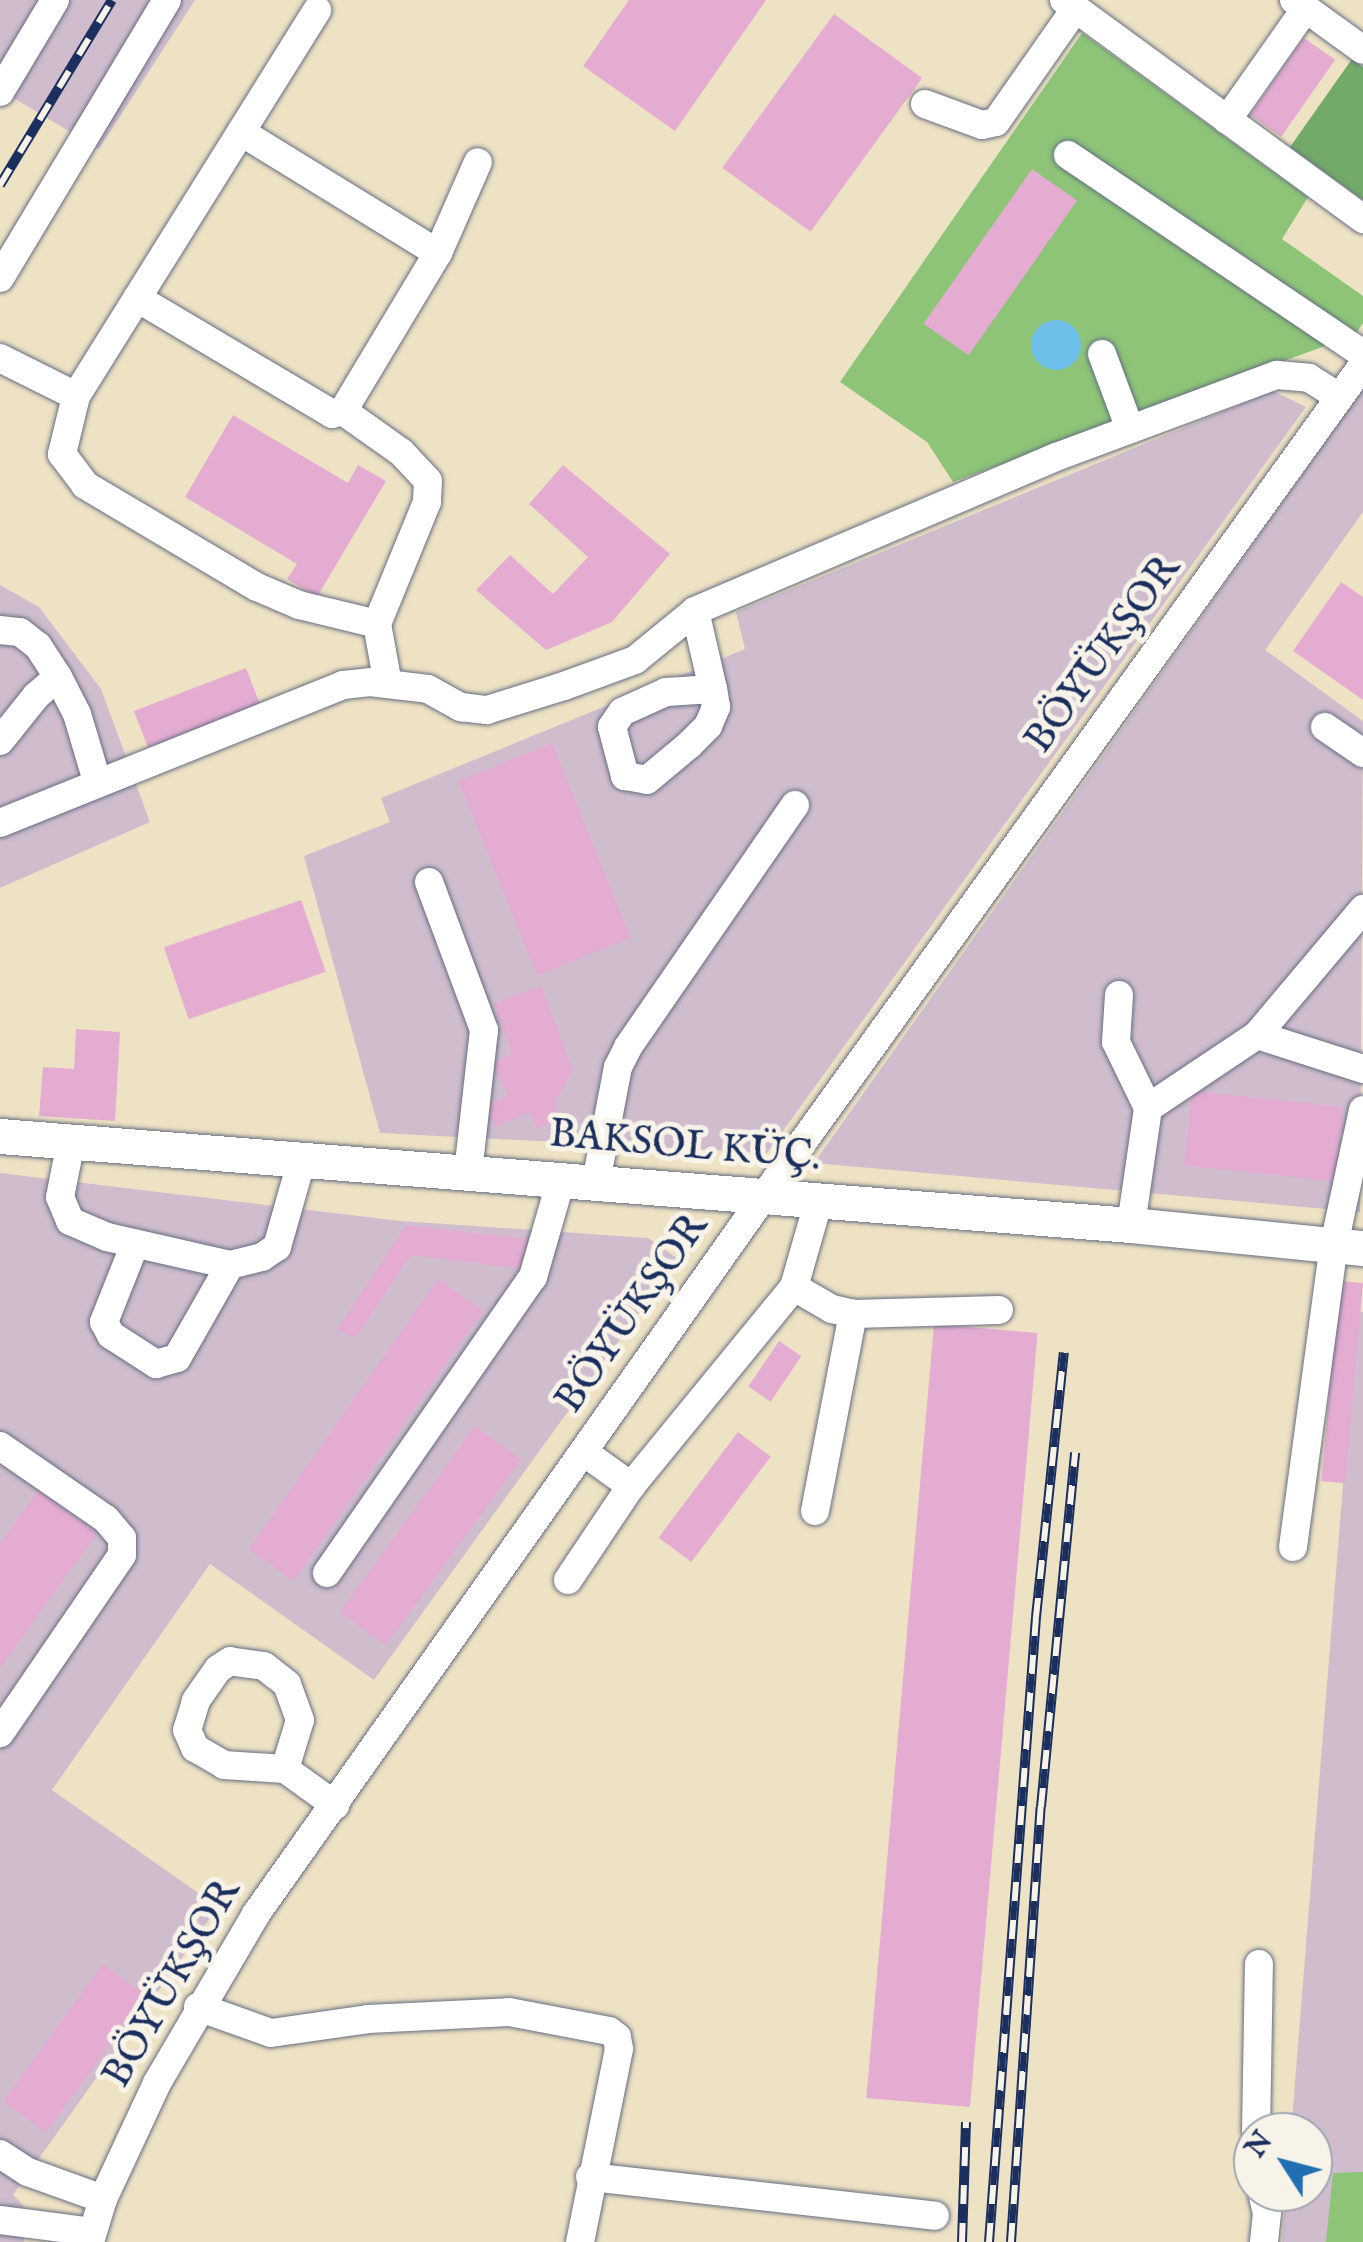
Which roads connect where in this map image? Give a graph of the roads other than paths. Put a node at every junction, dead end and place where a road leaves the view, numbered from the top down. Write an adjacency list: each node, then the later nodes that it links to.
1 (55, 0): 7 (street)
2 (167, 0): 15 (street)
3 (1300, 4): 6 (street); 9 (street)
4 (1070, 5): 8 (street); 9 (street)
5 (317, 10): 10 (street)
6 (1363, 50)
7 (0, 92)
8 (926, 104)
9 (1228, 120): 13 (street)
10 (241, 132): 14 (street); 16 (street)
11 (1068, 155): 18 (street)
12 (478, 162): 14 (street)
13 (1363, 219)
14 (438, 252): 23 (street)
15 (0, 278)
16 (138, 298): 21 (street); 23 (street)
17 (1102, 354): 24 (street)
18 (1363, 354)
19 (0, 358): 21 (street)
20 (1363, 365): 22 (street, BÖYÜKŞOR)
21 (76, 396): 26 (street)
22 (1339, 397): 24 (street); 49 (street, BÖYÜKŞOR)
23 (343, 411): 26 (street)
24 (1130, 430): 25 (street)
25 (696, 611): 29 (street); 30 (street)
26 (377, 624): 29 (street)
27 (0, 630): 28 (street)
28 (58, 677): 32 (street); 34 (street)
29 (388, 684): 34 (street)
30 (713, 688)
31 (1325, 727): 33 (street)
32 (0, 741)
33 (1363, 753)
34 (97, 781): 36 (street)
35 (795, 805): 48 (street)
36 (0, 823)
37 (429, 882): 47 (street)
38 (1363, 909): 40 (street)
39 (1118, 995): 42 (street)
40 (1257, 1035): 41 (street); 42 (street)
41 (1363, 1069)
42 (1148, 1108): 51 (street)
43 (1363, 1110): 53 (street)
44 (0, 1136): 45 (main road, BAKSOL KÜÇ.)
45 (71, 1142): 46 (main road, BAKSOL KÜÇ.); 52 (street)
46 (302, 1159): 47 (main road, BAKSOL KÜÇ.); 54 (street)
47 (468, 1172): 48 (main road, BAKSOL KÜÇ.)
48 (578, 1181): 49 (main road, BAKSOL KÜÇ.); 63 (street)
49 (764, 1196): 50 (main road, BAKSOL KÜÇ.); 59 (street, BÖYÜKŞOR)
50 (819, 1200): 51 (main road, BAKSOL KÜÇ.); 55 (street)
51 (1131, 1225): 53 (main road, BAKSOL KÜÇ.)
52 (135, 1244): 54 (street); 54 (street)
53 (1349, 1247): 62 (street)
54 (230, 1265)
55 (794, 1287): 57 (street); 60 (street)
56 (998, 1310): 57 (street)
57 (853, 1314): 61 (street)
58 (0, 1446): 65 (street)
59 (585, 1453): 60 (street); 67 (street, BÖYÜKŞOR)
60 (632, 1486): 64 (street)
61 (815, 1512)
62 (1292, 1547)
63 (327, 1573)
64 (568, 1580)
65 (0, 1732)
66 (285, 1769): 66 (street); 67 (street)
67 (334, 1805): 69 (street, BÖYÜKŞOR)
68 (1258, 1964): 70 (street)
69 (198, 2007): 72 (street); 73 (street, BÖYÜKŞOR)
70 (1256, 2112)
71 (0, 2154): 73 (street)
72 (590, 2176): 75 (street); 78 (street)
73 (103, 2199): 77 (street, BÖYÜKŞOR)
74 (1266, 2212): 79 (street)
75 (936, 2216)
76 (0, 2220): 77 (street)
77 (91, 2237)
78 (580, 2242)
79 (1264, 2242)

